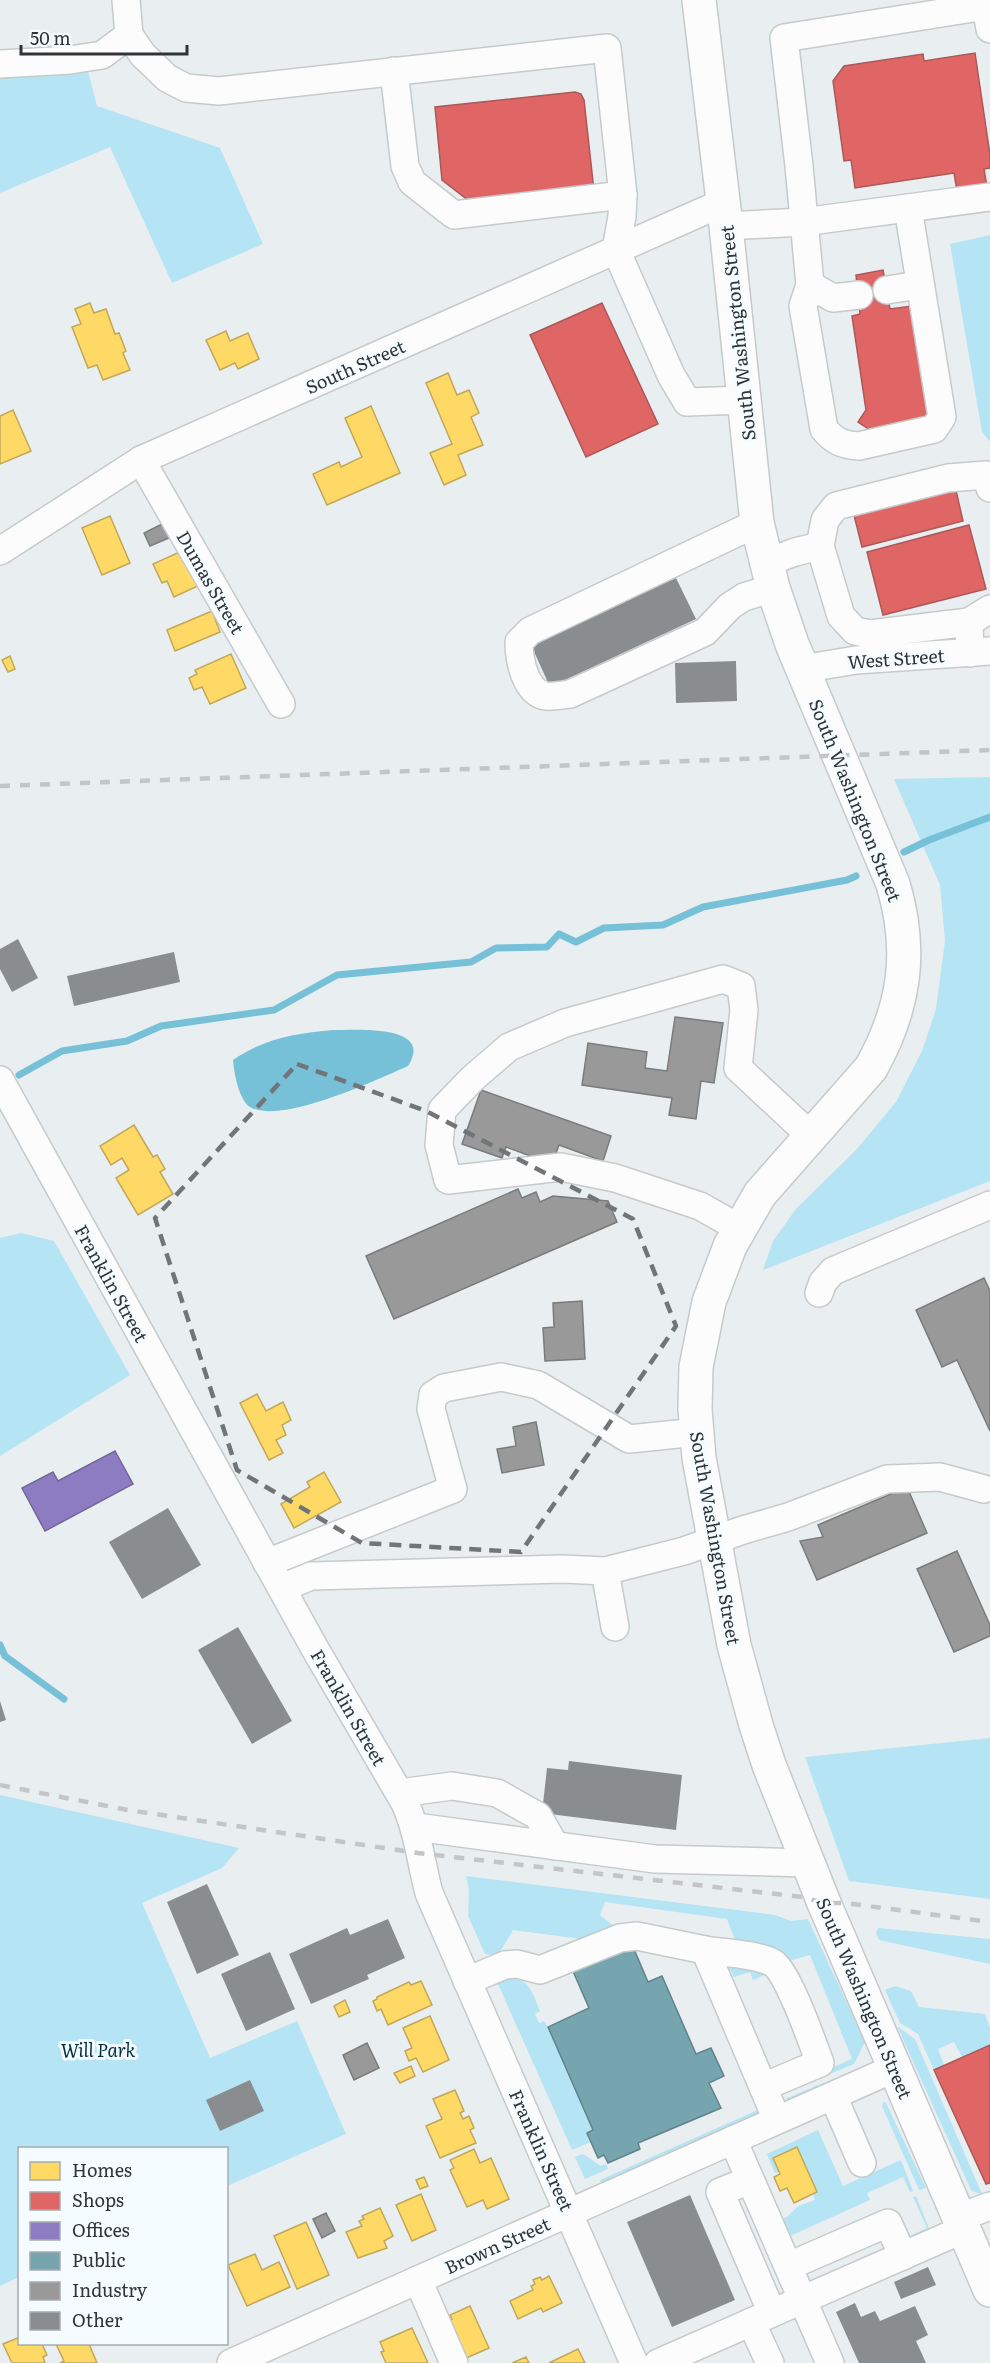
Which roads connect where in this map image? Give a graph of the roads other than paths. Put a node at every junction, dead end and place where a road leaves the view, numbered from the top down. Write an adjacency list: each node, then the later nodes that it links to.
1 (126, 0): 4 (street)
2 (699, 0): 10 (main road, South Washington Street)
3 (988, 10): 11 (street)
4 (129, 35): 5 (street); 6 (street)
5 (0, 63)
6 (394, 71): 7 (street); 7 (street)
7 (623, 195): 12 (street)
8 (990, 197): 9 (street)
9 (908, 208): 11 (street); 14 (street)
10 (724, 214): 11 (street); 12 (street, South Street); 17 (main road, South Washington Street)
11 (803, 222): 13 (street)
12 (616, 250): 17 (street); 18 (street, South Street)
13 (810, 285): 14 (street); 16 (street)
14 (919, 285): 15 (street)
15 (887, 290)
16 (858, 295)
17 (744, 400): 20 (main road, South Washington Street)
18 (141, 460): 22 (street, South Street); 27 (street, Dumas Street)
19 (990, 488): 21 (street)
20 (757, 524): 23 (main road, South Washington Street); 23 (street)
21 (820, 546): 23 (street); 24 (street)
22 (0, 551)
23 (770, 575): 26 (main road, South Washington Street)
24 (980, 615): 25 (street)
25 (980, 652): 26 (street, West Street)
26 (802, 669): 29 (main road, South Washington Street)
27 (281, 704)
28 (0, 1080): 36 (street, Franklin Street)
29 (811, 1136): 31 (main road, South Washington Street); 31 (street)
30 (990, 1205): 32 (street)
31 (739, 1228): 33 (main road, South Washington Street)
32 (819, 1293)
33 (697, 1432): 35 (main road, South Washington Street); 36 (street)
34 (984, 1489): 35 (street)
35 (714, 1541): 37 (street); 43 (main road, South Washington Street)
36 (267, 1563): 38 (street, Franklin Street)
37 (605, 1571): 38 (street); 39 (street)
38 (282, 1588): 40 (street, Franklin Street)
39 (615, 1627)
40 (400, 1793): 41 (street, Franklin Street); 42 (street)
41 (416, 1827): 42 (street); 45 (street, Franklin Street)
42 (555, 1846): 43 (street)
43 (807, 1863): 46 (main road, South Washington Street)
44 (705, 1950): 45 (street); 47 (street); 47 (street)
45 (468, 1981): 54 (street, Franklin Street)
46 (895, 2068): 48 (street, Brown Street); 55 (main road, South Washington Street)
47 (763, 2087): 49 (street)
48 (833, 2096): 49 (street, Brown Street); 51 (street)
49 (777, 2120): 50 (street, Brown Street)
50 (733, 2140): 52 (street); 54 (street, Brown Street)
51 (862, 2163)
52 (750, 2180): 57 (street); 61 (street)
53 (990, 2206): 55 (street)
54 (569, 2213): 58 (street, Brown Street); 65 (street, Franklin Street)
55 (961, 2223): 56 (street); 59 (main road, South Washington Street)
56 (903, 2256): 57 (street); 60 (street)
57 (789, 2266): 60 (street)
58 (417, 2280): 63 (street, Brown Street); 64 (street)
59 (990, 2289)
60 (803, 2299): 61 (street); 68 (street)
61 (761, 2318): 62 (street); 67 (street)
62 (705, 2354): 66 (street)
63 (246, 2360)
64 (454, 2363)
65 (634, 2363)
66 (658, 2363)
67 (770, 2363)
68 (830, 2363)

